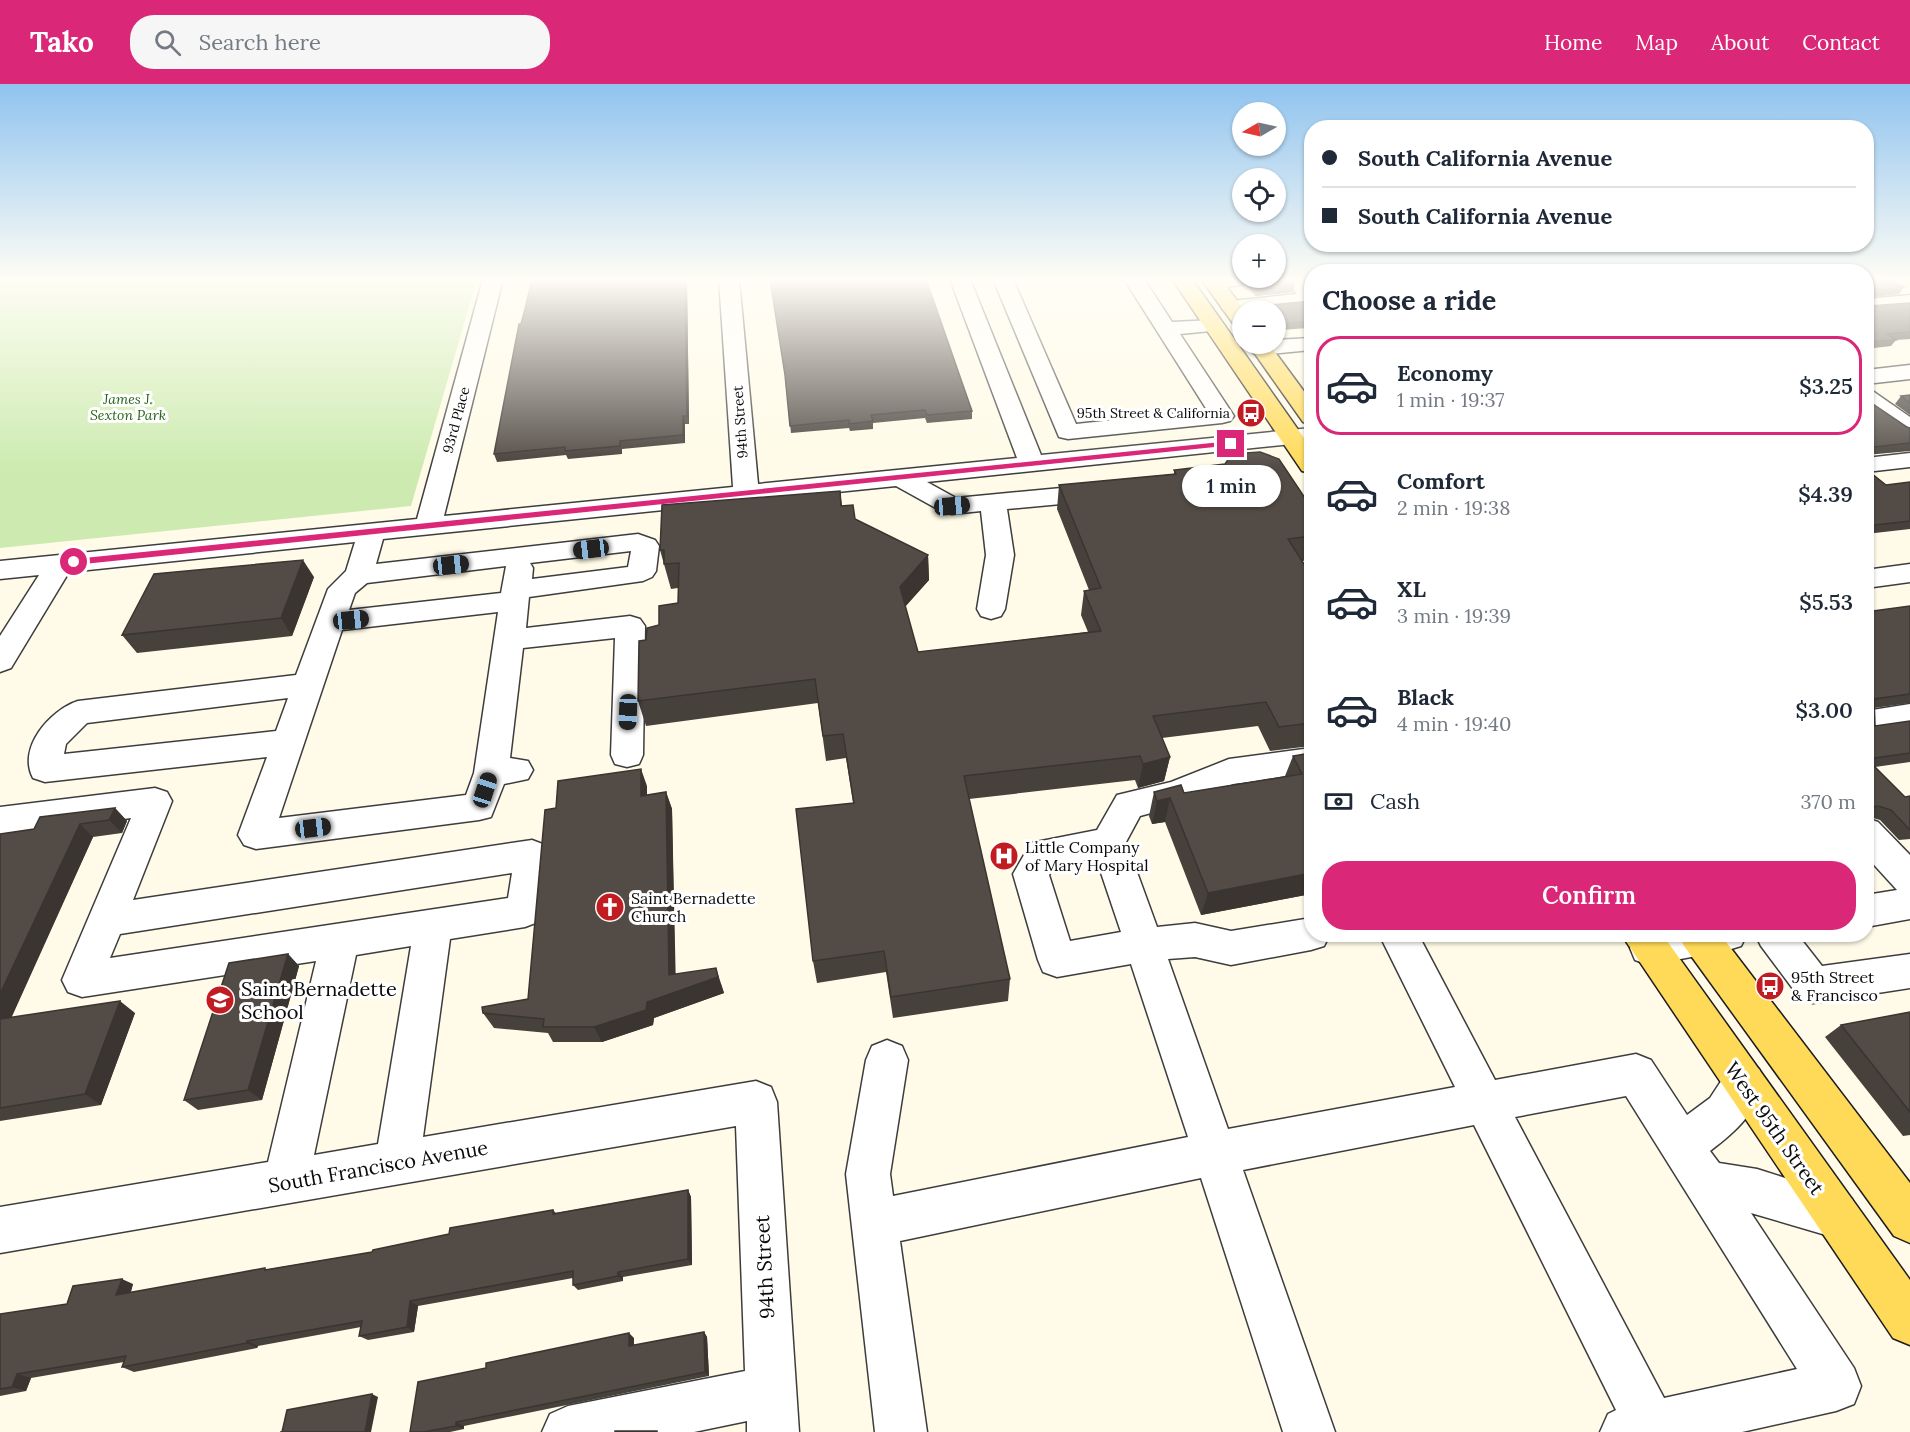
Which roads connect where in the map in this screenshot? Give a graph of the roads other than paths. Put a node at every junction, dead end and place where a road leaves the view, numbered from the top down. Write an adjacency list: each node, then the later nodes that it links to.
1 (476, 342): 26 (street, 93rd Place)
2 (734, 342): 22 (street, 94th Street)
3 (984, 342): 18 (street)
4 (1030, 342): 14 (street)
5 (1174, 342): 14 (street)
6 (1227, 342): 16 (main road)
7 (1286, 345): 8 (street)
8 (1304, 345)
9 (1265, 354): 13 (main road)
10 (1910, 372): 11 (street)
11 (1874, 376)
12 (1874, 403): 15 (street)
13 (1304, 407)
14 (1124, 426): 19 (street)
15 (1910, 428)
16 (1301, 436): 19 (street)
17 (1910, 460): 20 (street)
18 (1032, 464): 19 (street); 21 (street)
19 (1144, 464)
20 (1874, 464)
21 (899, 477): 22 (street); 24 (street)
22 (746, 493): 25 (street)
23 (1072, 495): 24 (street)
24 (993, 502): 35 (street)
25 (526, 516): 26 (street); 28 (street)
26 (428, 526): 27 (street)
27 (372, 531): 29 (street); 32 (street)
28 (520, 558): 32 (street); 34 (street); 34 (street)
29 (60, 563): 30 (street); 38 (street)
30 (0, 570)
31 (1910, 573): 33 (street)
32 (359, 575): 36 (street)
33 (1874, 578)
34 (515, 595): 36 (street); 37 (street)
35 (991, 609)
36 (331, 622): 39 (street)
37 (509, 640): 42 (street); 43 (street)
38 (0, 661)
39 (308, 685): 42 (street); 42 (street)
40 (1910, 716): 41 (street)
41 (1874, 722)
42 (288, 742)
43 (627, 755)
44 (1304, 762): 46 (street)
45 (0, 821): 50 (street)
46 (1108, 842): 58 (street); 58 (street)
47 (1874, 844): 48 (street)
48 (1909, 899): 49 (street)
49 (1874, 909)
50 (107, 920): 51 (street); 53 (street)
51 (433, 926): 53 (street); 66 (street)
52 (1304, 935): 58 (street)
53 (340, 940): 67 (street)
54 (1402, 942): 63 (street)
55 (1645, 942): 61 (main road, West 95th Street)
56 (1712, 942): 69 (main road)
57 (1780, 942): 59 (street)
58 (1144, 945): 65 (street)
59 (1910, 971)
60 (887, 1060): 71 (street)
61 (1744, 1083): 64 (street); 70 (main road, West 95th Street)
62 (756, 1102): 66 (street, South Francisco Avenue); 74 (street, 94th Street)
63 (1484, 1102): 64 (street); 65 (street); 75 (street)
64 (1682, 1144): 68 (street)
65 (1215, 1153): 71 (street); 78 (street)
66 (397, 1163): 67 (street, South Francisco Avenue)
67 (286, 1182): 72 (street, South Francisco Avenue)
68 (1706, 1184): 70 (street); 75 (street)
69 (1902, 1196)
70 (1836, 1215): 73 (main road, West 95th Street)
71 (874, 1223): 77 (street)
72 (0, 1230)
73 (1910, 1320)
74 (772, 1412): 76 (street)
75 (1639, 1429)
76 (568, 1432)
77 (901, 1432)
78 (1309, 1432)

